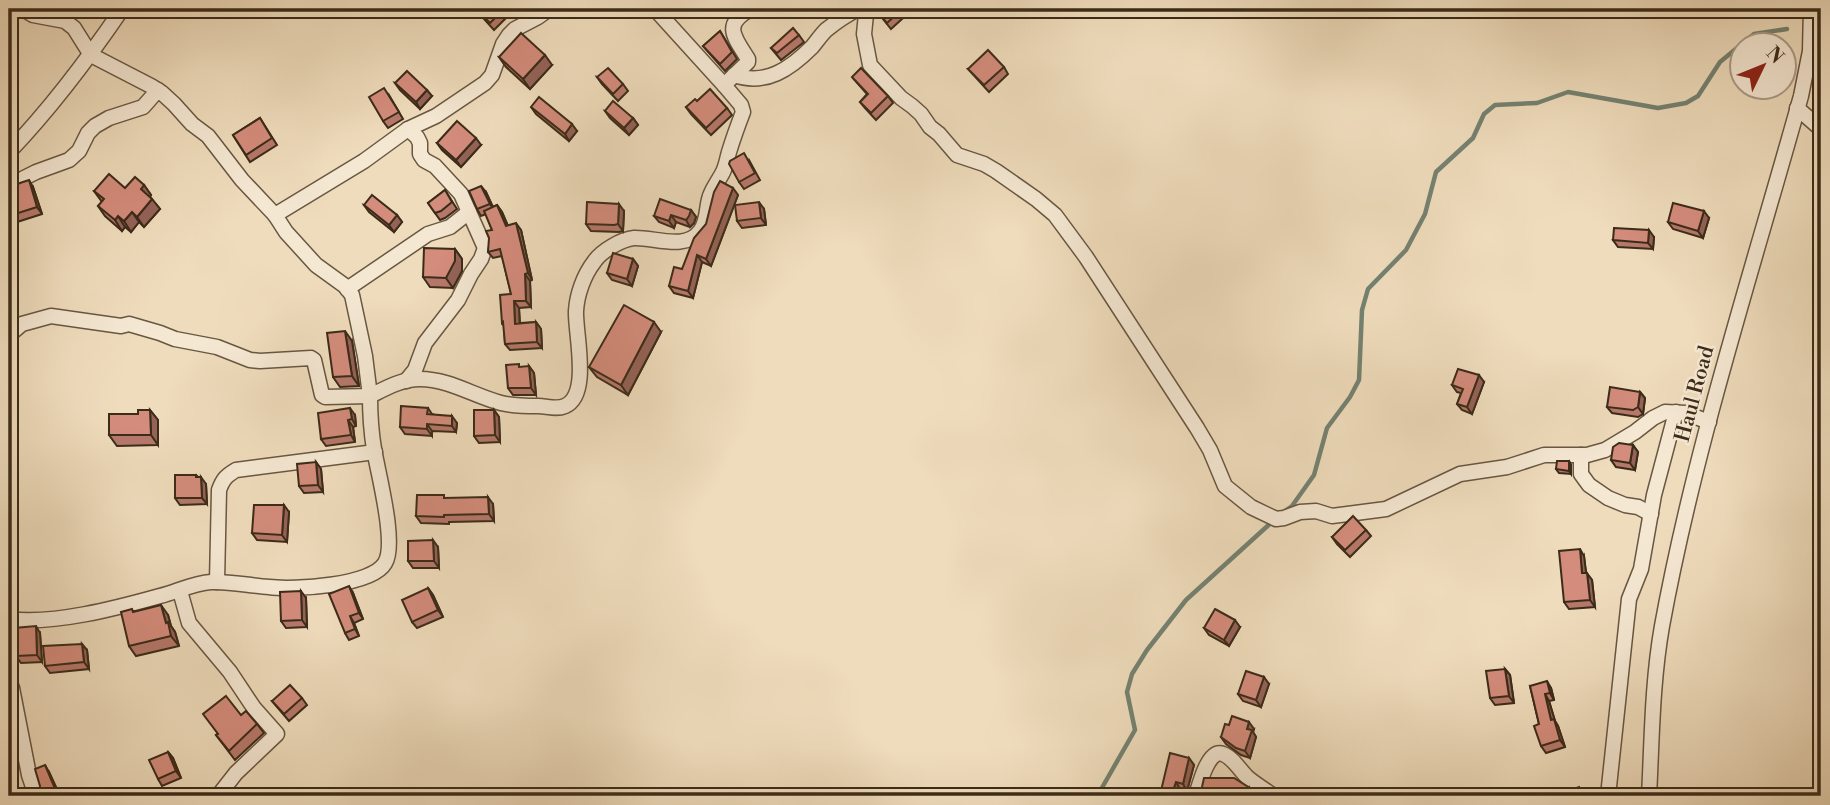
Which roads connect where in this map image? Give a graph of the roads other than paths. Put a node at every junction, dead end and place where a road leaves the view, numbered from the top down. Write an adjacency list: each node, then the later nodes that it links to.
1 (23, 9): 8 (street)
2 (122, 9): 8 (street)
3 (549, 9): 12 (street)
4 (655, 9): 9 (street)
5 (751, 9): 9 (street)
6 (861, 9): 9 (street); 25 (street)
7 (1811, 9): 11 (street, Haul Road)
8 (91, 55): 10 (street); 14 (street)
9 (729, 80): 20 (street)
10 (158, 90): 15 (street); 17 (street)
11 (1797, 108): 13 (street); 23 (street, Haul Road)
12 (408, 129): 16 (street); 17 (street)
13 (1821, 129)
14 (9, 152)
15 (9, 190)
16 (469, 212): 18 (street); 20 (street)
17 (275, 215): 18 (street)
18 (347, 289): 21 (street)
19 (9, 335): 21 (street)
20 (406, 381): 21 (street)
21 (370, 396): 24 (street)
22 (1676, 412): 23 (street); 25 (street); 26 (street)
23 (1709, 422): 36 (street, Haul Road)
24 (374, 453): 27 (street); 27 (street)
25 (1581, 455): 26 (street)
26 (1651, 514): 35 (street)
27 (217, 582): 28 (street)
28 (180, 591): 29 (street); 32 (street)
29 (9, 619)
30 (9, 681): 31 (street)
31 (36, 796)
32 (218, 796)
33 (1196, 796): 34 (street)
34 (1274, 796)
35 (1608, 796)
36 (1649, 796)

